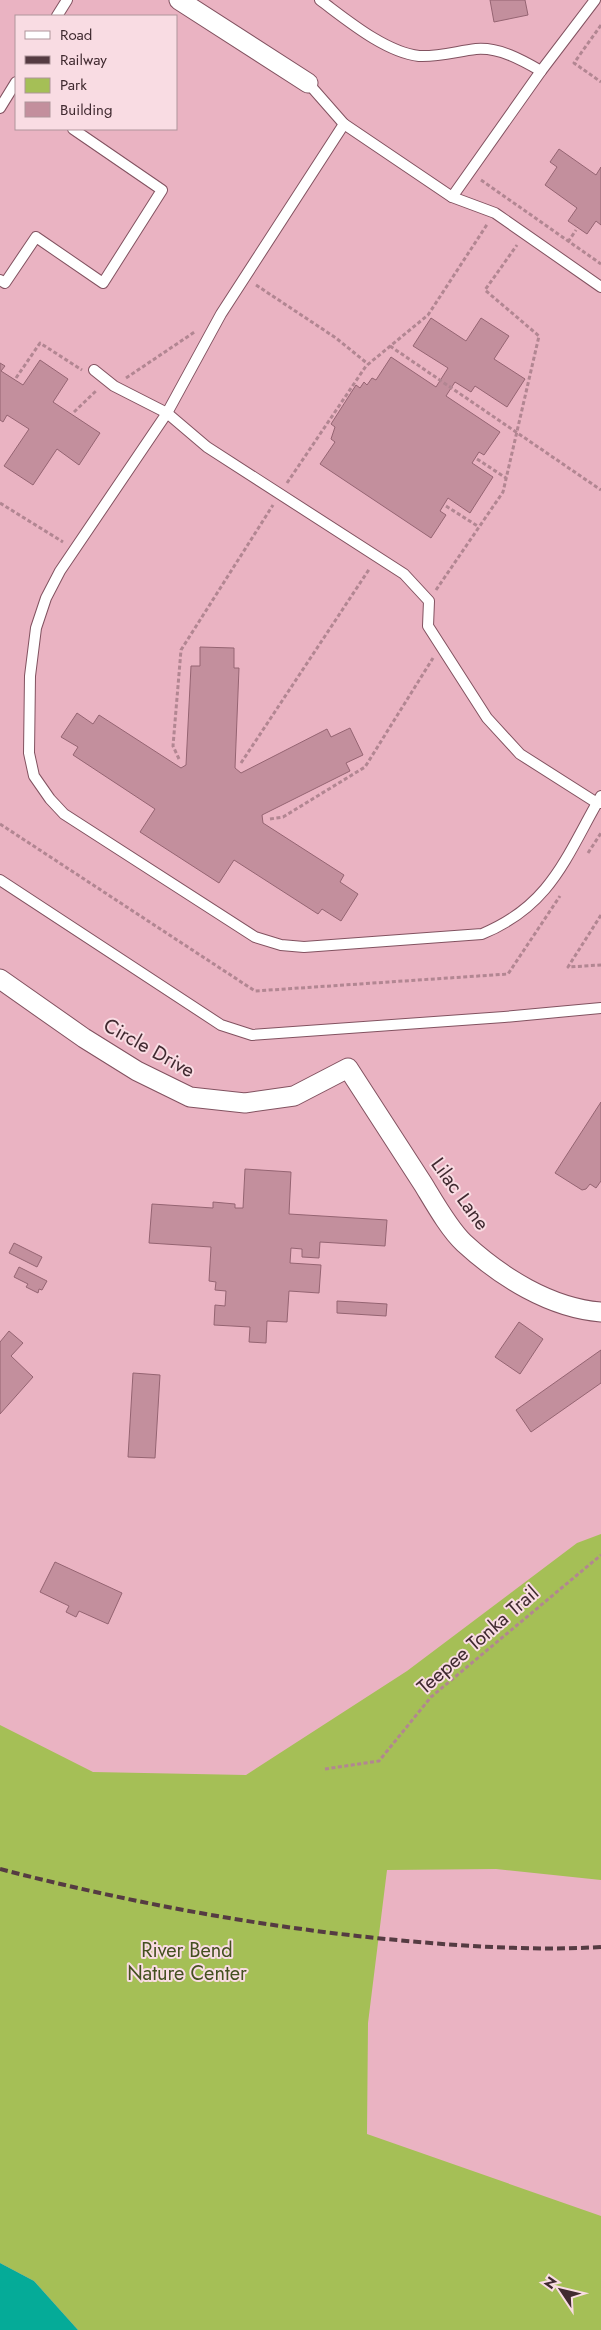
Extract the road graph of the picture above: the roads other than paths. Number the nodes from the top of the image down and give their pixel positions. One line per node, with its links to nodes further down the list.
1 (67, 0): 5 (lane)
2 (179, 0): 7 (street)
3 (320, 0): 6 (lane)
4 (595, 0): 6 (lane)
5 (58, 15)
6 (541, 71): 12 (lane)
7 (308, 83): 10 (lane)
8 (15, 86): 9 (lane)
9 (0, 108)
10 (344, 124): 12 (lane); 16 (lane)
11 (74, 130): 13 (lane)
12 (452, 197): 14 (lane)
13 (0, 280)
14 (601, 287)
15 (90, 372): 16 (lane)
16 (167, 413): 17 (lane); 17 (lane)
17 (600, 801)
18 (0, 880): 20 (lane)
19 (0, 979): 21 (street, Circle Drive)
20 (601, 1008)
21 (348, 1068): 22 (street, Lilac Lane)
22 (601, 1312)

